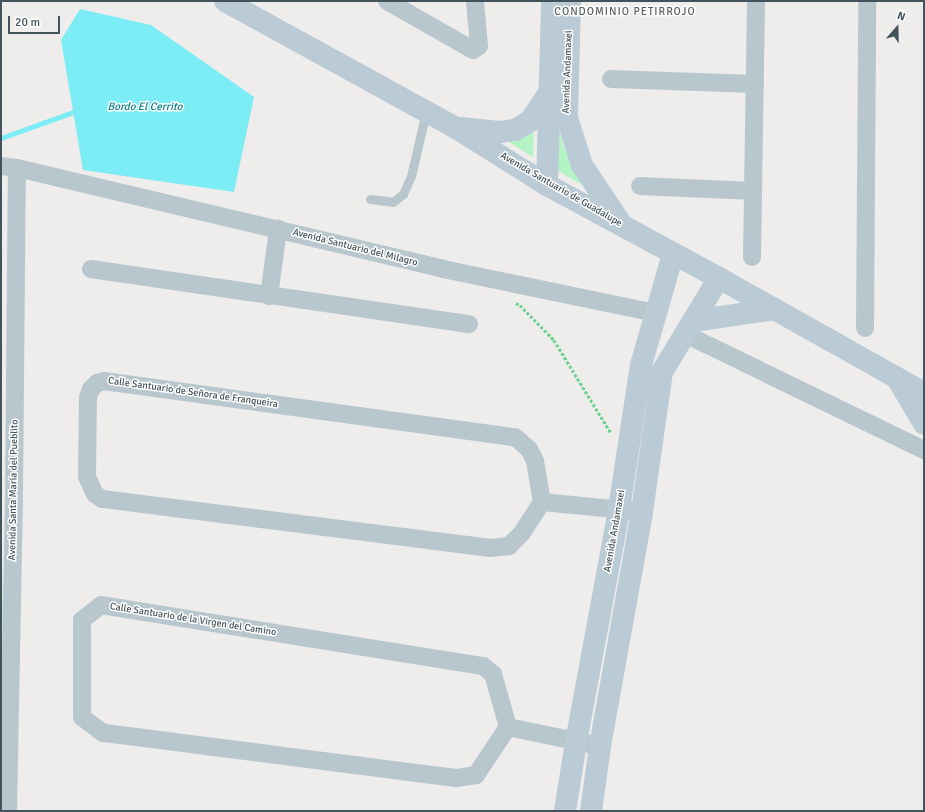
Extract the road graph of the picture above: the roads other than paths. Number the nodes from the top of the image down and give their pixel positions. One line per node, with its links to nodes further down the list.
1 (225, 1): 11 (street, Avenida Santuario de Guadalupe)
2 (387, 1): 3 (street)
3 (475, 1)
4 (552, 1): 10 (street, Avenida Andamaxei)
5 (570, 1): 18 (street, Avenida Andamaxei)
6 (756, 1): 9 (street)
7 (867, 1): 29 (street)
8 (611, 79): 9 (street)
9 (755, 84): 16 (street)
10 (550, 91): 12 (street); 14 (street, Avenida Andamaxei)
11 (426, 112): 12 (street, Avenida Santuario de Guadalupe); 17 (lane)
12 (456, 128): 14 (street, Avenida Santuario de Guadalupe)
13 (9, 167): 19 (street, Avenida Santuario del Milagro); 34 (street, Avenida Santa María del Pueblito)
14 (547, 185): 18 (street, Avenida Santuario de Guadalupe)
15 (640, 186): 16 (street)
16 (753, 191): 21 (street)
17 (370, 199)
18 (622, 225): 20 (street, Avenida Santuario de Guadalupe)
19 (278, 229): 24 (street); 26 (street, Avenida Santuario del Milagro)
20 (673, 254): 23 (street, Avenida Santuario de Guadalupe); 26 (street, Avenida Andamaxei)
21 (752, 257)
22 (91, 269): 24 (street)
23 (719, 278): 25 (street, Avenida Santuario de Guadalupe); 28 (street)
24 (268, 296): 27 (street)
25 (775, 309): 28 (street); 30 (street, Avenida Santuario de Guadalupe)
26 (656, 313): 36 (street, Avenida Andamaxei)
27 (469, 324)
28 (689, 327): 33 (street); 37 (street)
29 (865, 328)
30 (896, 377): 31 (street, Avenida Santuario de Guadalupe); 32 (street, Avenida Santuario de Guadalupe)
31 (924, 393)
32 (924, 424)
33 (924, 450)
34 (7, 496): 41 (street, Avenida Santa María del Pueblito)
35 (542, 502): 35 (street, Calle Santuario de Señora de Franqueira); 36 (street)
36 (620, 508): 37 (street); 39 (street, Avenida Andamaxei)
37 (642, 512): 40 (street)
38 (508, 727): 38 (street, Calle Santuario de la Virgen del Camino); 39 (street)
39 (576, 742): 40 (street); 42 (street, Avenida Andamaxei)
40 (600, 746): 43 (street)
41 (8, 811)
42 (565, 811)
43 (591, 811)

